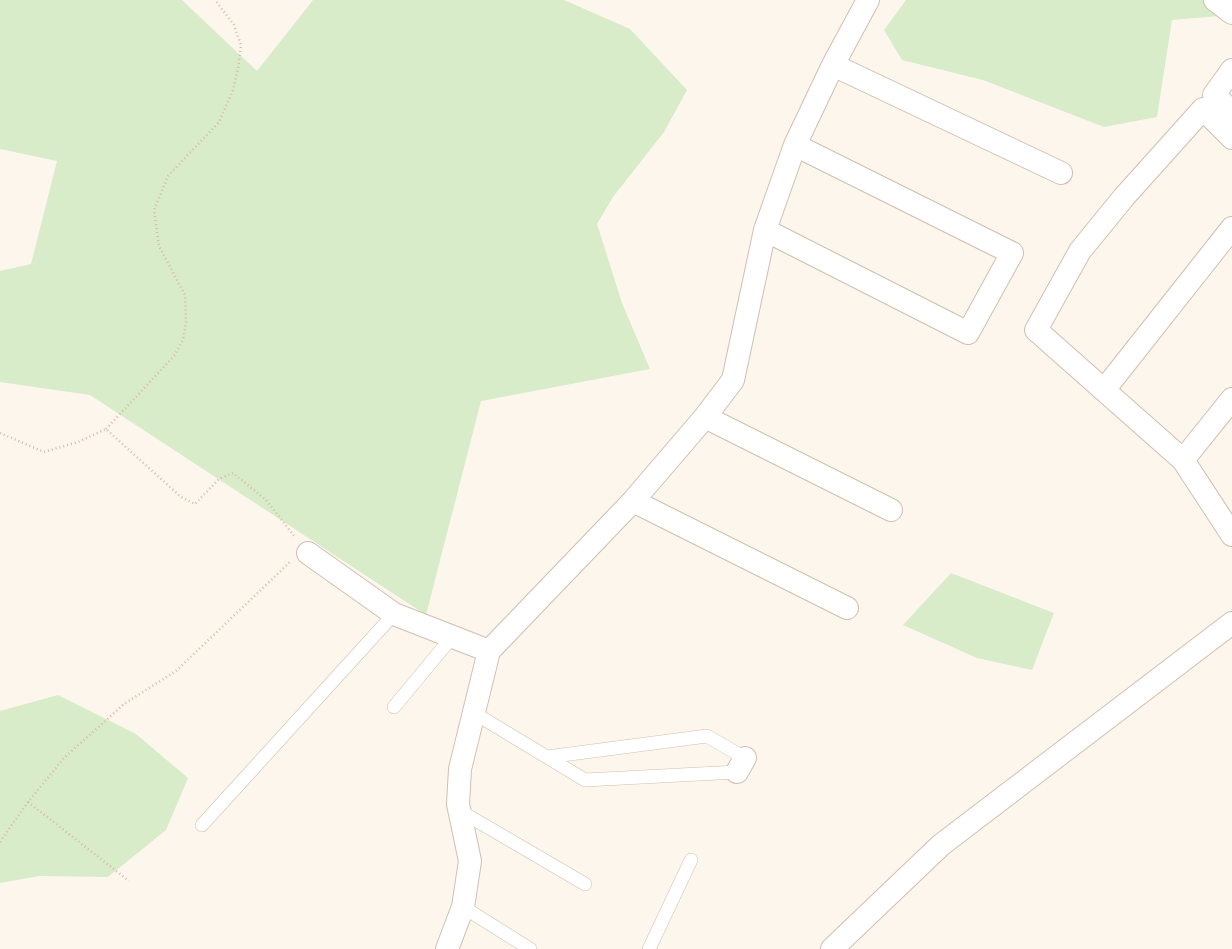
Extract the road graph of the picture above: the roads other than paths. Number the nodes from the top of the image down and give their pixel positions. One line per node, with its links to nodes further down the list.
1 (868, 0): 4 (street)
2 (1215, 0): 3 (street)
3 (1232, 13)
4 (833, 65): 8 (street); 9 (street)
5 (1232, 70): 6 (street)
6 (1232, 112)
7 (1232, 138): 12 (street)
8 (795, 145): 11 (street); 11 (street)
9 (1061, 173)
10 (1232, 228): 12 (street)
11 (765, 230): 14 (street)
12 (1104, 390): 15 (street)
13 (1232, 400): 15 (street)
14 (705, 416): 16 (street); 17 (street)
15 (1183, 460): 18 (street)
16 (633, 501): 20 (street); 24 (street)
17 (891, 510)
18 (1232, 536)
19 (308, 553): 21 (street)
20 (847, 608)
21 (394, 614): 23 (street); 29 (lane)
22 (1232, 623): 36 (street)
23 (452, 637): 24 (street); 25 (lane)
24 (489, 651): 26 (street)
25 (394, 707)
26 (474, 713): 27 (lane); 28 (street)
27 (547, 757): 27 (lane)
28 (460, 811): 31 (lane); 32 (street)
29 (202, 825)
30 (691, 860): 35 (lane)
31 (585, 884)
32 (463, 907): 33 (street); 34 (lane)
33 (447, 949)
34 (530, 949)
35 (649, 949)
36 (832, 949)

